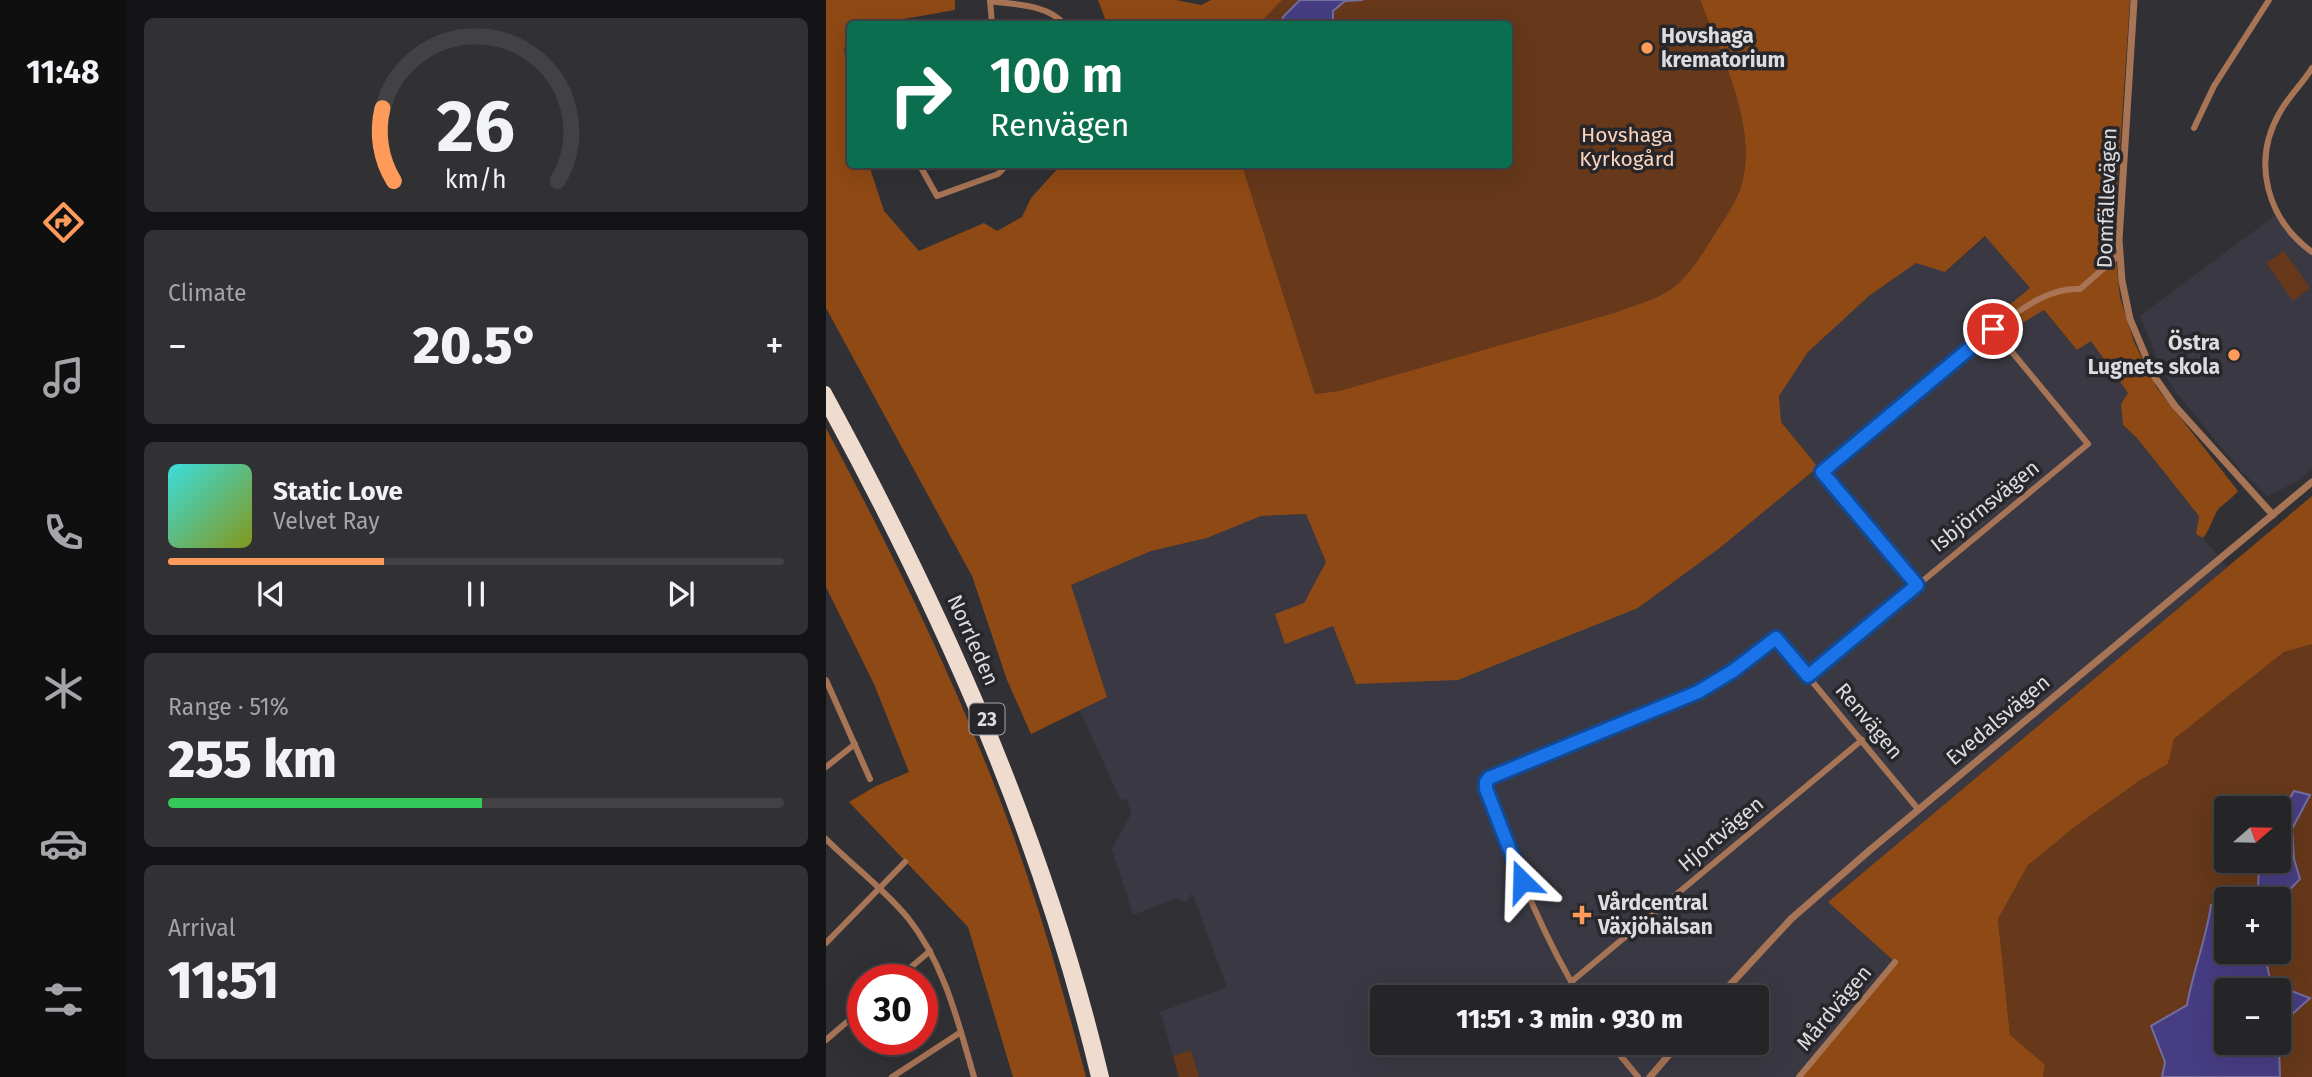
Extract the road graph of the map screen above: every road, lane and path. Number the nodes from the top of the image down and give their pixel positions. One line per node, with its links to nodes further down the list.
1 (2134, 0): 11 (street, Domfällevägen)
2 (2269, 0): 7 (street)
3 (990, 1): 4 (street); 5 (street)
4 (992, 21)
5 (1061, 21)
6 (2312, 68): 10 (street)
7 (2194, 128)
8 (921, 168): 9 (street)
9 (1004, 168)
10 (2312, 252)
11 (2119, 255): 12 (street); 16 (street, Domfällevägen)
12 (1993, 329): 17 (street); 17 (street, Isbjörnsvägen)
13 (826, 391): 43 (highway, Norrleden / 23)
14 (826, 406): 42 (highway, Norrleden / 23)
15 (2312, 482): 16 (street, Evedalsvägen)
16 (2273, 515): 24 (street, Evedalsvägen)
17 (1917, 585): 18 (street, Isbjörnsvägen)
18 (1808, 676): 20 (street, Renvägen); 32 (street, Renvägen)
19 (826, 680): 21 (street)
20 (1862, 740): 24 (street, Renvägen); 32 (street, Hjortvägen)
21 (855, 744): 22 (street); 23 (street)
22 (826, 767)
23 (870, 779)
24 (1918, 809): 34 (street, Evedalsvägen)
25 (827, 843): 27 (street)
26 (905, 862): 27 (street)
27 (879, 889): 28 (street); 29 (street)
28 (826, 943)
29 (930, 951): 31 (street); 36 (street)
30 (1895, 962): 46 (street, Mårdvägen)
31 (915, 964)
32 (1571, 982): 33 (street, Renvägen)
33 (1573, 985)
34 (1730, 985)
35 (847, 1022): 37 (street)
36 (961, 1032): 40 (street); 41 (street)
37 (826, 1040)
38 (1621, 1055): 44 (street)
39 (1669, 1055): 45 (street)
40 (892, 1077)
41 (974, 1077)
42 (1096, 1077)
43 (1104, 1077)
44 (1638, 1077)
45 (1650, 1077)
46 (1799, 1077)

